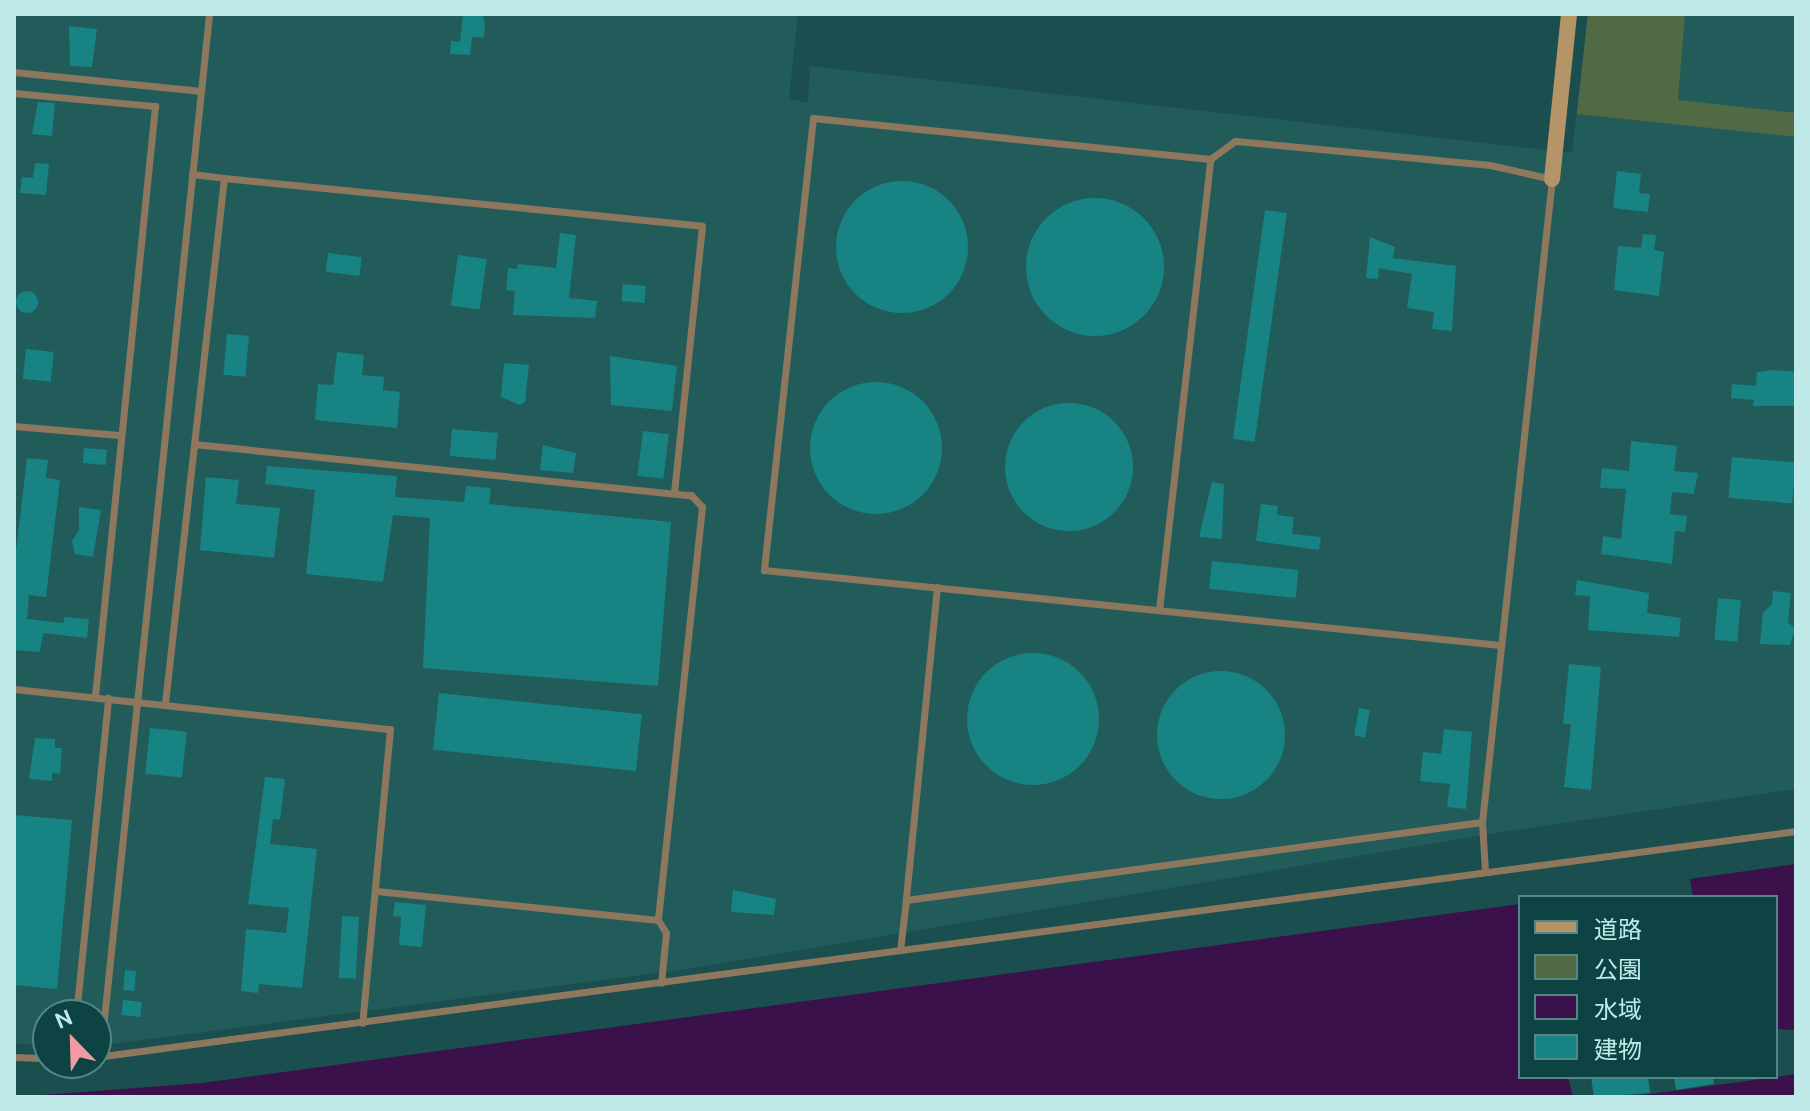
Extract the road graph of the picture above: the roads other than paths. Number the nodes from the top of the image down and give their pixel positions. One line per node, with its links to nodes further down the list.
1 (209, 14): 4 (lane)
2 (1569, 14): 9 (street)
3 (14, 72): 4 (lane)
4 (201, 91): 7 (lane)
5 (14, 93): 11 (lane)
6 (1210, 159): 9 (lane); 14 (lane); 15 (lane)
7 (192, 174): 8 (lane); 20 (lane)
8 (224, 178): 12 (lane); 13 (lane)
9 (1552, 179): 16 (lane)
10 (14, 426): 11 (lane)
11 (119, 435): 18 (lane)
12 (194, 444): 13 (lane); 21 (lane)
13 (674, 493): 27 (lane)
14 (937, 587): 15 (lane); 26 (lane)
15 (1159, 610): 16 (lane)
16 (1500, 645): 22 (lane)
17 (14, 689): 18 (lane)
18 (95, 696): 19 (lane)
19 (108, 698): 20 (lane); 30 (lane)
20 (135, 700): 21 (lane); 31 (lane)
21 (165, 703): 25 (lane)
22 (1482, 822): 24 (lane); 26 (lane)
23 (1796, 831): 24 (lane)
24 (1485, 871): 28 (lane)
25 (376, 891): 27 (lane); 32 (lane)
26 (906, 900): 28 (lane)
27 (658, 920): 29 (lane)
28 (900, 950): 29 (lane)
29 (661, 983): 32 (lane)
30 (78, 999)
31 (104, 999)
32 (362, 1023): 33 (lane)
33 (112, 1055)

